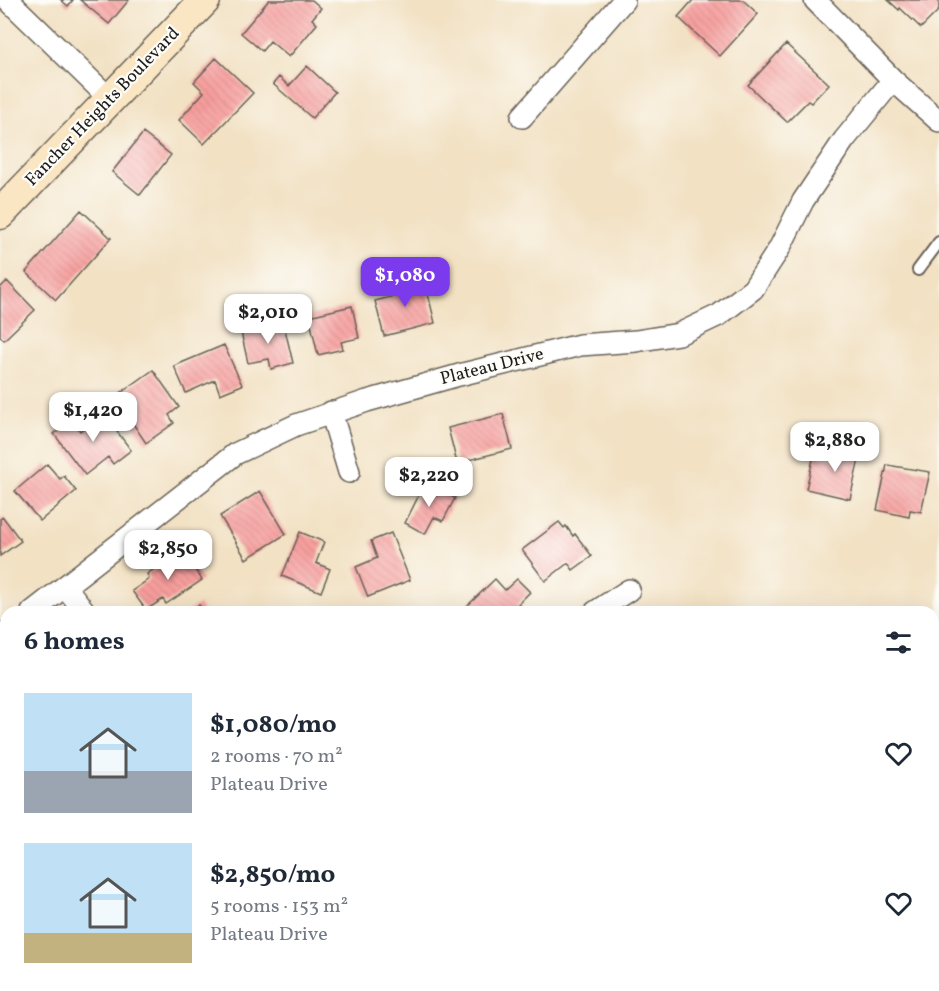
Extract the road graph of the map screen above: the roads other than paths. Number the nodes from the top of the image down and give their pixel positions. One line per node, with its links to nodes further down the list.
1 (8, 0): 6 (street)
2 (205, 0): 6 (street, Fancher Heights Boulevard)
3 (624, 0): 7 (street)
4 (815, 0): 5 (street)
5 (893, 80): 8 (street); 12 (street, Plateau Drive)
6 (110, 99): 9 (street, Fancher Heights Boulevard)
7 (522, 117)
8 (939, 121)
9 (0, 214)
10 (939, 242): 11 (lane)
11 (918, 270)
12 (331, 412): 13 (street); 14 (street, Plateau Drive)
13 (349, 472)
14 (64, 586): 16 (street, Plateau Drive); 17 (street)
15 (629, 590): 18 (street)
16 (39, 606)
17 (80, 606)
18 (604, 606)

